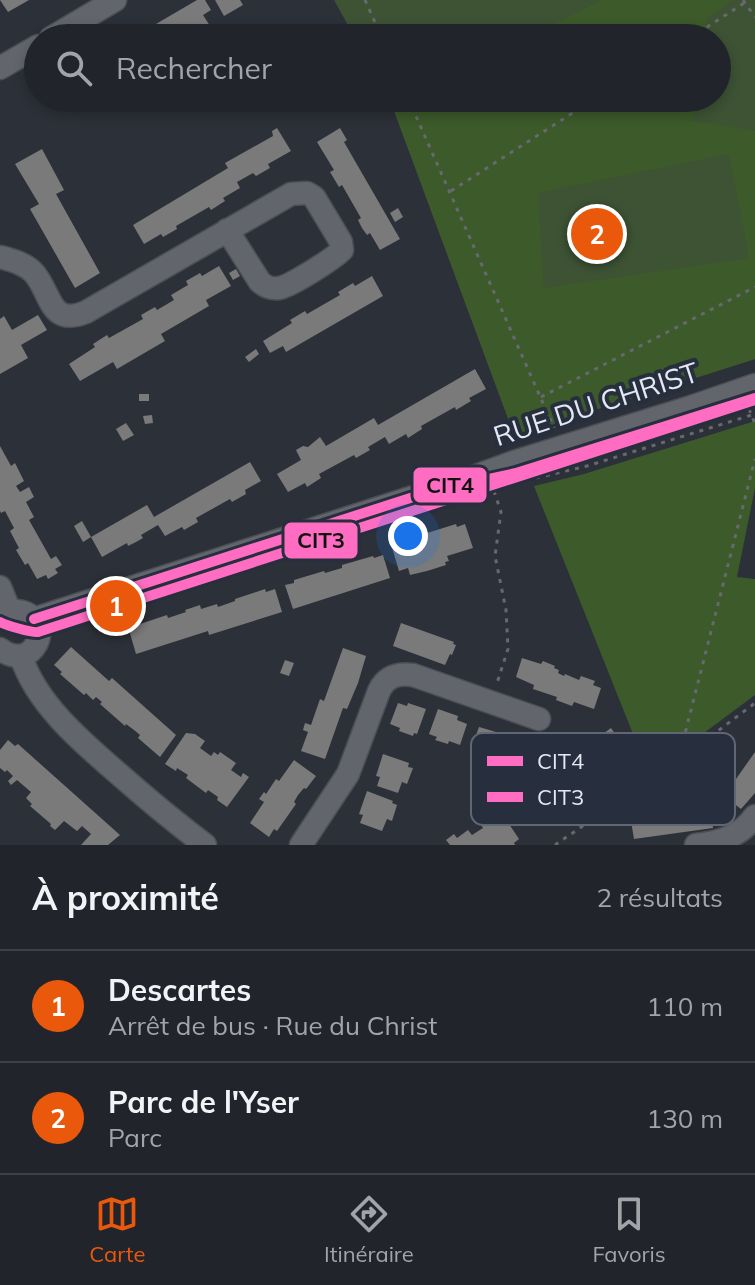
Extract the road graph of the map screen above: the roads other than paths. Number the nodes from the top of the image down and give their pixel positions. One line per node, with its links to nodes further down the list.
1 (115, 0): 2 (street)
2 (75, 24)
3 (24, 54): 4 (street)
4 (0, 68)
5 (227, 230): 5 (street); 6 (street)
6 (0, 257)
7 (755, 385): 9 (street, RUE DU CHRIST)
8 (755, 398): 9 (street, RUE DU CHRIST)
9 (457, 483): 12 (street, RUE DU CHRIST)
10 (0, 587): 11 (street)
11 (5, 615): 12 (street)
12 (34, 619): 13 (street)
13 (11, 653): 16 (street)
14 (539, 719): 17 (street)
15 (755, 816): 18 (street)
16 (205, 845)
17 (301, 845)
18 (696, 845)

